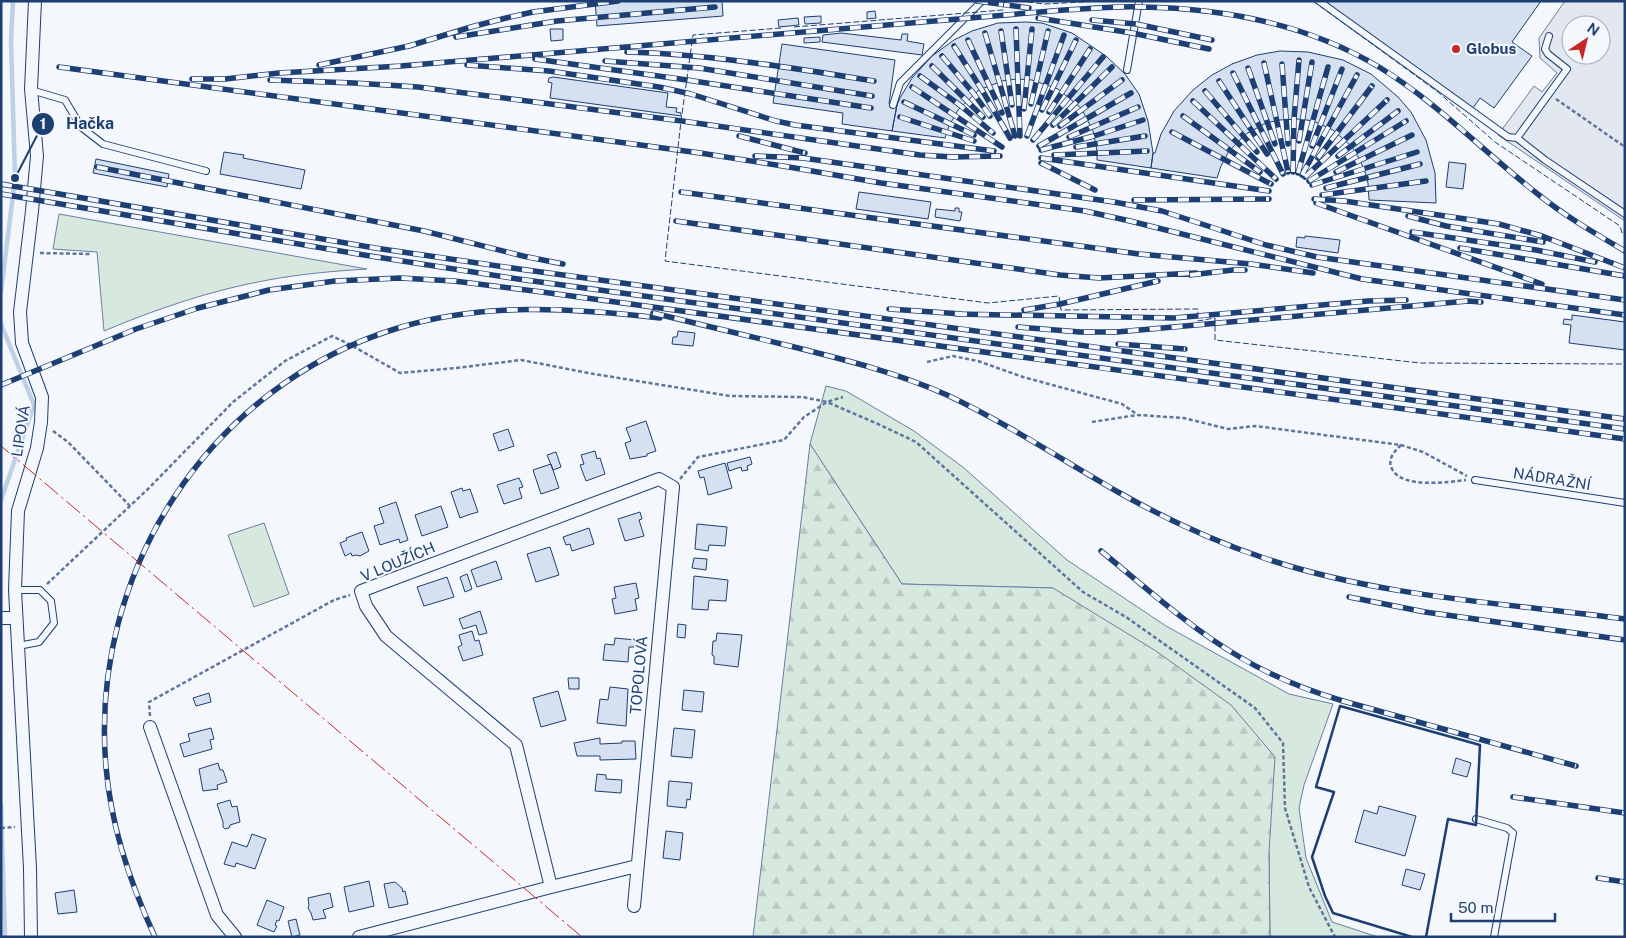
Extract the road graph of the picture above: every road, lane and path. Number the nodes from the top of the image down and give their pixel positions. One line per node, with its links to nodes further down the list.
1 (35, 1): 7 (street)
2 (982, 1): 9 (lane)
3 (1139, 1): 6 (lane)
4 (1319, 1): 10 (lane)
5 (1549, 36): 8 (lane)
6 (1127, 70)
7 (31, 89): 12 (lane); 14 (street)
8 (1549, 93): 10 (lane); 11 (path)
9 (893, 105)
10 (1517, 138): 13 (lane)
11 (1625, 147)
12 (206, 171)
13 (1625, 214)
14 (26, 253): 15 (path); 20 (street, LIPOVÁ)
15 (91, 254)
16 (927, 362): 19 (path)
17 (843, 397): 18 (path)
18 (827, 402): 24 (path); 26 (path); 41 (path)
19 (1138, 415): 21 (path); 22 (path)
20 (42, 422): 26 (path); 27 (street, LIPOVÁ)
21 (1092, 422)
22 (1401, 445): 23 (path); 23 (path)
23 (1475, 480): 25 (lane, NÁDRAŽNÍ)
24 (673, 487): 29 (street, V LOUŽÍCH); 35 (street, TOPOLOVÁ)
25 (1625, 503)
26 (130, 506): 28 (path)
27 (15, 590): 28 (lane); 31 (street, LIPOVÁ)
28 (40, 590): 32 (lane)
29 (361, 592): 33 (path); 36 (street, V LOUŽÍCH)
30 (1, 618): 31 (street)
31 (16, 618): 32 (street, LIPOVÁ)
32 (18, 646): 38 (street, LIPOVÁ)
33 (150, 727): 39 (street)
34 (1476, 819): 42 (lane)
35 (637, 866): 36 (street); 37 (street, TOPOLOVÁ)
36 (552, 886): 40 (street)
37 (634, 906)
38 (31, 937)
39 (235, 937)
40 (359, 937)
41 (1335, 937)
42 (1494, 937)

